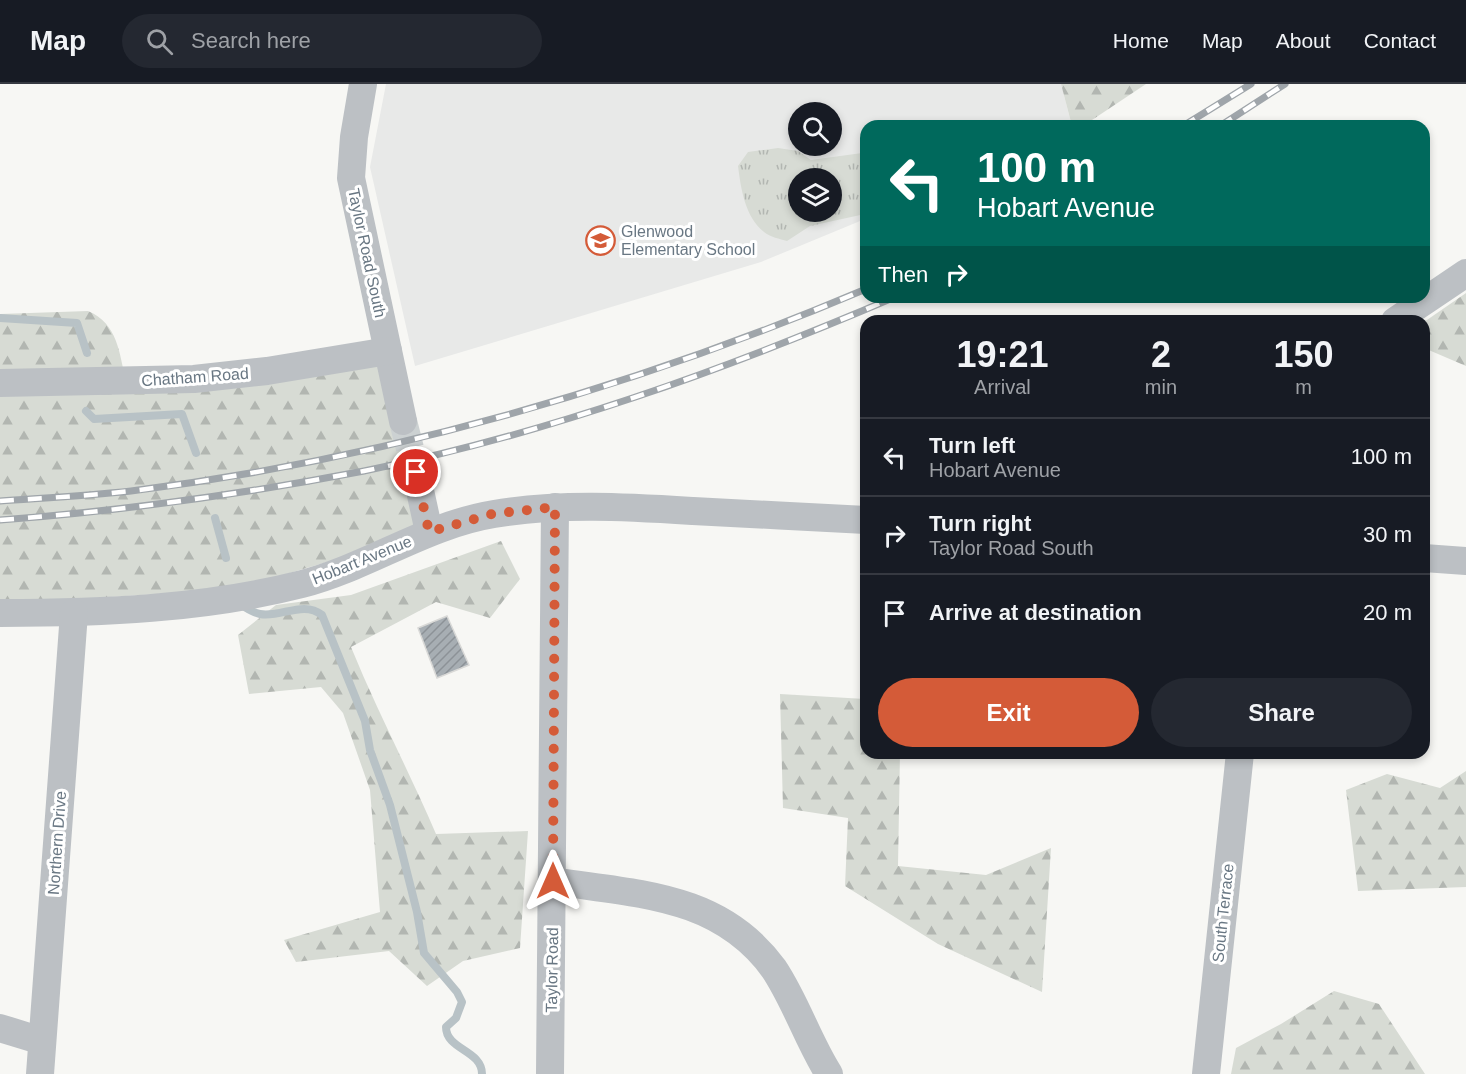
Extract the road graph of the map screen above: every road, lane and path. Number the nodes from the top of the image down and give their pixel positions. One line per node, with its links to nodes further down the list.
1 (363, 84): 6 (street, Taylor Road South)
2 (1466, 273): 3 (street)
3 (1430, 297)
4 (1422, 303): 5 (street)
5 (1404, 315)
6 (388, 351): 7 (street, Chatham Road); 8 (street, Taylor Road South)
7 (0, 383)
8 (403, 421)
9 (416, 472): 12 (street)
10 (555, 507): 11 (street, Hobart Avenue); 12 (street, Hobart Avenue); 18 (street, Taylor Road)
11 (860, 520)
12 (429, 532): 16 (street, Hobart Avenue)
13 (1430, 558): 14 (street)
14 (1466, 561)
15 (0, 613): 16 (street, Hobart Avenue)
16 (74, 613): 20 (street, Northern Drive)
17 (1239, 759): 24 (street, South Terrace)
18 (553, 881): 22 (street, Taylor Road); 23 (street)
19 (0, 1028): 20 (street)
20 (42, 1041): 21 (street, Northern Drive)
21 (40, 1074)
22 (550, 1074)
23 (829, 1074)
24 (1206, 1074)

